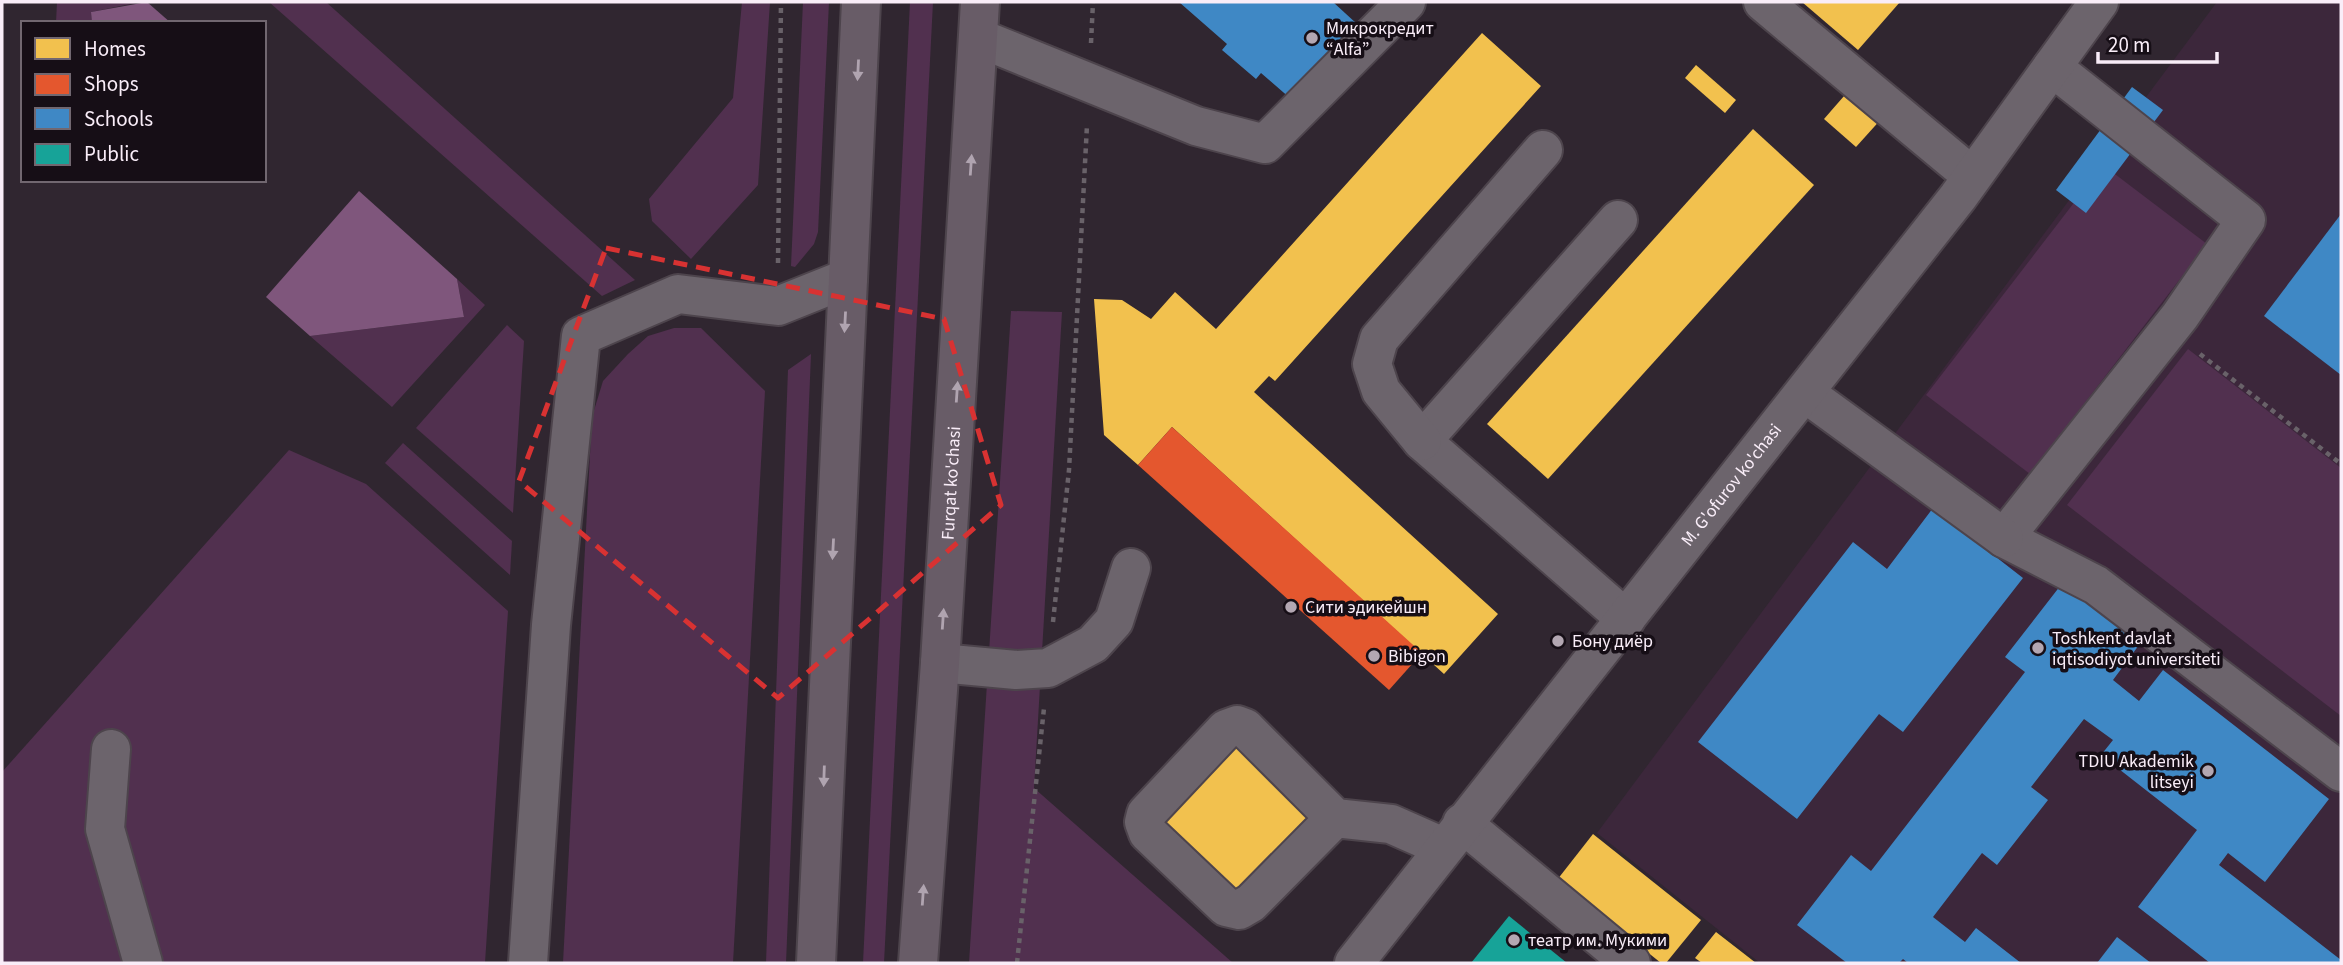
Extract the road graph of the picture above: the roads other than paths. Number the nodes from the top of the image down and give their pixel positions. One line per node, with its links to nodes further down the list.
1 (861, 2): 10 (main road, one-way to 10)
2 (1406, 2): 5 (street)
3 (1763, 2): 8 (street)
4 (2099, 2): 6 (street, M. G'ofurov ko'chasi)
5 (980, 20): 16 (main road, Furqat ko'chasi, one-way to 5)
6 (2052, 67): 8 (street, M. G'ofurov ko'chasi); 13 (street)
7 (1543, 150): 12 (street)
8 (1972, 176): 11 (street, M. G'ofurov ko'chasi)
9 (1618, 220): 12 (street)
10 (848, 278): 22 (street); 23 (main road, one-way to 23)
11 (1805, 393): 13 (street); 15 (street, M. G'ofurov ko'chasi)
12 (1422, 442): 15 (street)
13 (2004, 538): 18 (street)
14 (1131, 568): 16 (street)
15 (1626, 619): 20 (street, M. G'ofurov ko'chasi)
16 (940, 663): 24 (main road, Furqat ko'chasi, one-way to 16)
17 (111, 749): 21 (street)
18 (2341, 772)
19 (1335, 818): 19 (street); 20 (street)
20 (1453, 835): 25 (street, M. G'ofurov ko'chasi); 26 (street)
21 (143, 963)
22 (528, 963)
23 (816, 963)
24 (918, 963)
25 (1354, 963)
26 (1631, 963)

